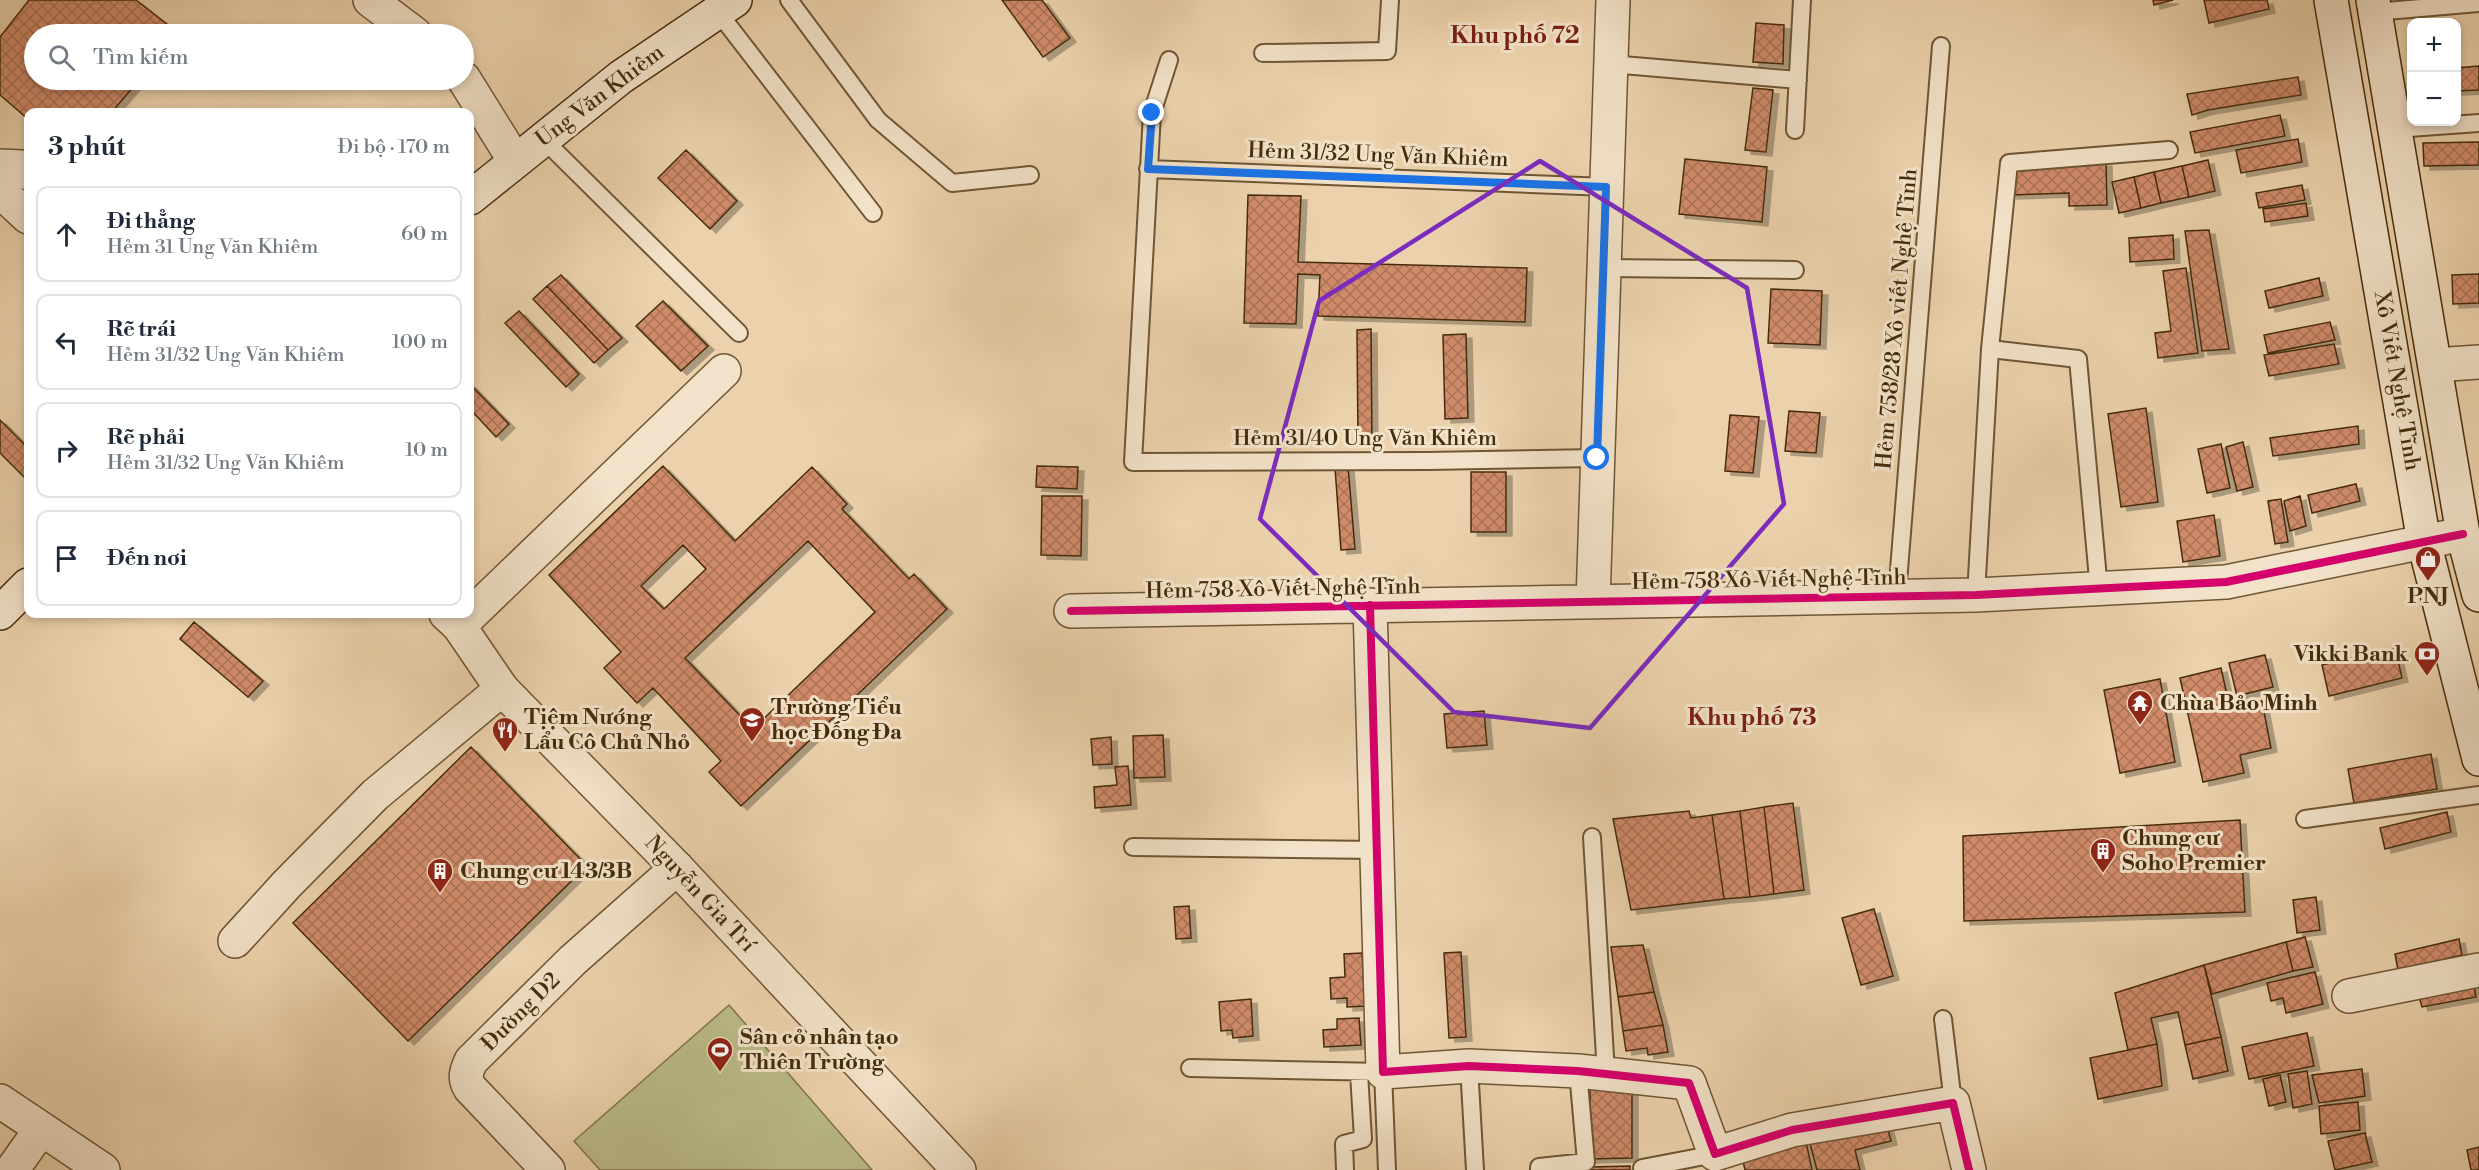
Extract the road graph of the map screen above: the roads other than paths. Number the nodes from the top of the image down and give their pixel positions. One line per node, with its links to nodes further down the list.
1 (370, 0): 10 (street)
2 (789, 0): 26 (lane)
3 (1390, 0): 12 (lane)
4 (1613, 0): 14 (street)
5 (1802, 0): 15 (lane)
6 (2331, 0): 41 (street, Xô Viết Nghệ Tĩnh)
7 (2479, 3): 9 (lane)
8 (726, 6): 20 (street, Ung Văn Khiêm); 31 (lane)
9 (2374, 6): 18 (street, Xô Viết Nghệ Tĩnh)
10 (402, 24)
11 (1941, 46): 44 (lane, Hẻm 758/28 Xô viết Nghệ Tĩnh)
12 (1263, 52)
13 (1169, 60): 25 (lane)
14 (1611, 64): 15 (lane); 27 (street)
15 (1798, 80): 19 (lane)
16 (471, 90): 22 (street)
17 (2479, 123): 18 (lane)
18 (2395, 129): 37 (street, Xô Viết Nghệ Tĩnh)
19 (1795, 130)
20 (543, 139): 22 (street, Ung Văn Khiêm); 34 (lane)
21 (2169, 150): 35 (lane)
22 (515, 161): 29 (street, Ung Văn Khiêm)
23 (0, 166): 24 (street)
24 (24, 169)
25 (1148, 169): 27 (lane, Hẻm 31/32 Ung Văn Khiêm); 39 (lane, Hẻm 31/40 Ung Văn Khiêm)
26 (1030, 175)
27 (1606, 187): 32 (street)
28 (0, 190): 30 (street)
29 (474, 195)
30 (24, 213)
31 (873, 213)
32 (1604, 268): 33 (lane); 39 (street)
33 (1795, 270)
34 (739, 333)
35 (1990, 349): 43 (lane); 45 (lane)
36 (2479, 362): 37 (street)
37 (2435, 365): 40 (street, Xô Viết Nghệ Tĩnh)
38 (724, 370): 47 (street)
39 (1597, 458): 48 (street)
40 (2463, 534): 41 (street, Hẻm 758 Xô Viết Nghệ Tĩnh); 46 (street, Xô Viết Nghệ Tĩnh)
41 (2424, 542): 43 (street, Hẻm 758 Xô Viết Nghệ Tĩnh); 54 (street, Xô Viết Nghệ Tĩnh)
42 (24, 589): 51 (street)
43 (2099, 590): 45 (street, Hẻm 758 Xô Viết Nghệ Tĩnh)
44 (1898, 595): 45 (street, Hẻm 758 Xô Viết Nghệ Tĩnh); 48 (street, Hẻm 758 Xô Viết Nghệ Tĩnh)
45 (1976, 595)
46 (2479, 596)
47 (474, 600)
48 (1593, 601): 49 (street, Hẻm 758 Xô Viết Nghệ Tĩnh)
49 (1370, 605): 50 (street, Hẻm 758 Xô Viết Nghệ Tĩnh); 59 (street)
50 (1071, 611)
51 (0, 613)
52 (452, 620): 53 (street, Nguyễn Gia Trí)
53 (502, 689): 60 (street, Nguyễn Gia Trí); 61 (street)
54 (2479, 759)
55 (2479, 795): 56 (lane)
56 (2305, 819)
57 (1592, 837): 68 (lane)
58 (1133, 847): 59 (lane)
59 (1377, 850): 67 (street)
60 (676, 868): 76 (street, Đường D2); 77 (street, Nguyễn Gia Trí)
61 (235, 941)
62 (2479, 970): 63 (street)
63 (2349, 996)
64 (1942, 1019): 70 (lane)
65 (1469, 1066): 67 (street); 68 (street); 80 (lane)
66 (1190, 1068): 67 (lane)
67 (1371, 1073): 78 (lane); 79 (lane)
68 (1592, 1073): 72 (street); 81 (lane)
69 (0, 1101): 71 (street)
70 (1953, 1102): 72 (street); 82 (street)
71 (41, 1129): 74 (street); 75 (street)
72 (1715, 1154): 73 (lane)
73 (1642, 1168)
74 (12, 1170)
75 (103, 1170)
76 (548, 1170)
77 (959, 1170)
78 (1345, 1170)
79 (1387, 1170)
80 (1475, 1170)
81 (1539, 1170)
82 (1969, 1170)

